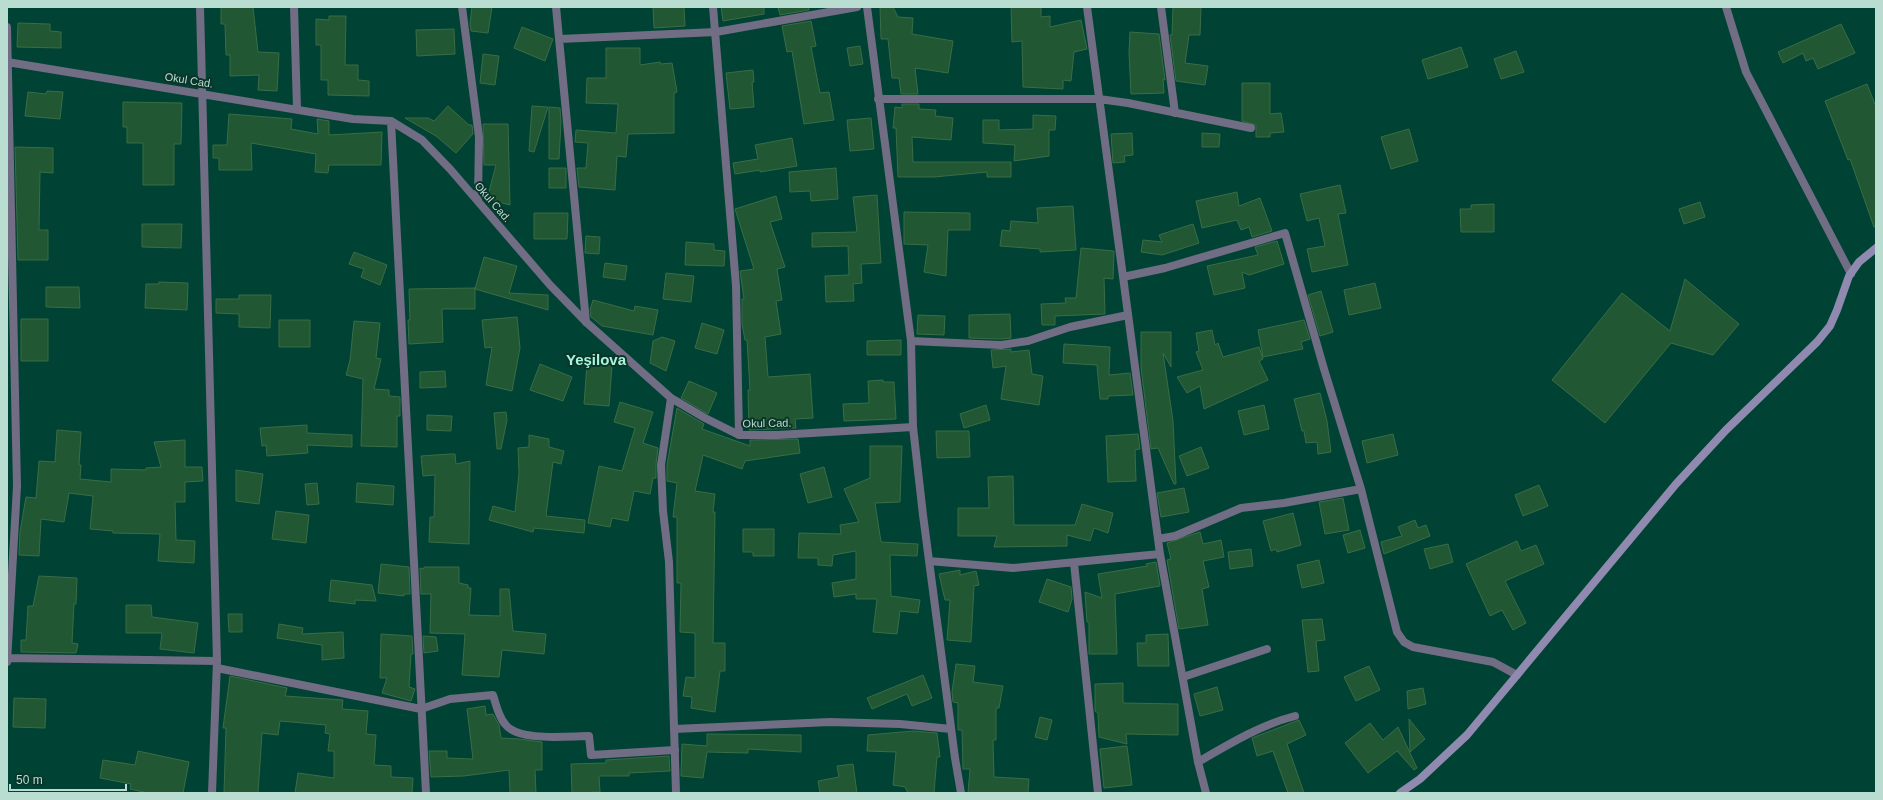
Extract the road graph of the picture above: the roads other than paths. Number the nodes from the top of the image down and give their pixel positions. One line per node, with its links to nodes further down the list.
1 (200, 7): 15 (street)
2 (294, 7): 18 (street)
3 (462, 7): 22 (street)
4 (556, 7): 13 (street)
5 (713, 7): 12 (street)
6 (857, 7): 12 (street)
7 (867, 7): 16 (street)
8 (1087, 7): 17 (street)
9 (1161, 7): 19 (street)
10 (1726, 7): 24 (street)
11 (7, 28): 14 (street)
12 (716, 32): 13 (street); 31 (street)
13 (560, 39): 27 (street)
14 (8, 62): 15 (street, Okul Cad.); 38 (street)
15 (203, 93): 18 (street, Okul Cad.); 40 (street)
16 (878, 99): 17 (street); 28 (street)
17 (1099, 99): 19 (street); 25 (street)
18 (297, 109): 20 (street, Okul Cad.)
19 (1175, 113): 21 (street)
20 (392, 121): 22 (street, Okul Cad.); 43 (street)
21 (1250, 128)
22 (478, 200): 27 (street, Okul Cad.)
23 (1876, 248): 24 (street)
24 (1851, 274): 41 (street)
25 (1123, 277): 26 (street); 32 (street)
26 (1128, 315): 28 (street); 33 (street)
27 (586, 322): 29 (street, Okul Cad.)
28 (911, 341): 30 (street)
29 (671, 398): 31 (street, Okul Cad.); 45 (street)
30 (913, 427): 31 (street, Okul Cad.); 35 (street)
31 (739, 435)
32 (1361, 489): 33 (street); 41 (street)
33 (1158, 539): 34 (street)
34 (1160, 554): 36 (street); 42 (street)
35 (929, 561): 36 (street); 46 (street)
36 (1074, 563): 53 (street)
37 (1267, 649): 42 (street)
38 (7, 658): 39 (street); 40 (street)
39 (7, 662)
40 (217, 664): 43 (street); 49 (street)
41 (1517, 675): 55 (street)
42 (1183, 677): 48 (street)
43 (421, 709): 47 (street); 50 (street)
44 (1295, 716): 48 (street)
45 (674, 729): 46 (street); 47 (street)
46 (951, 729): 52 (street)
47 (675, 750): 51 (street)
48 (1198, 762): 54 (street)
49 (212, 793)
50 (426, 793)
51 (676, 793)
52 (961, 793)
53 (1098, 793)
54 (1206, 793)
55 (1400, 793)

